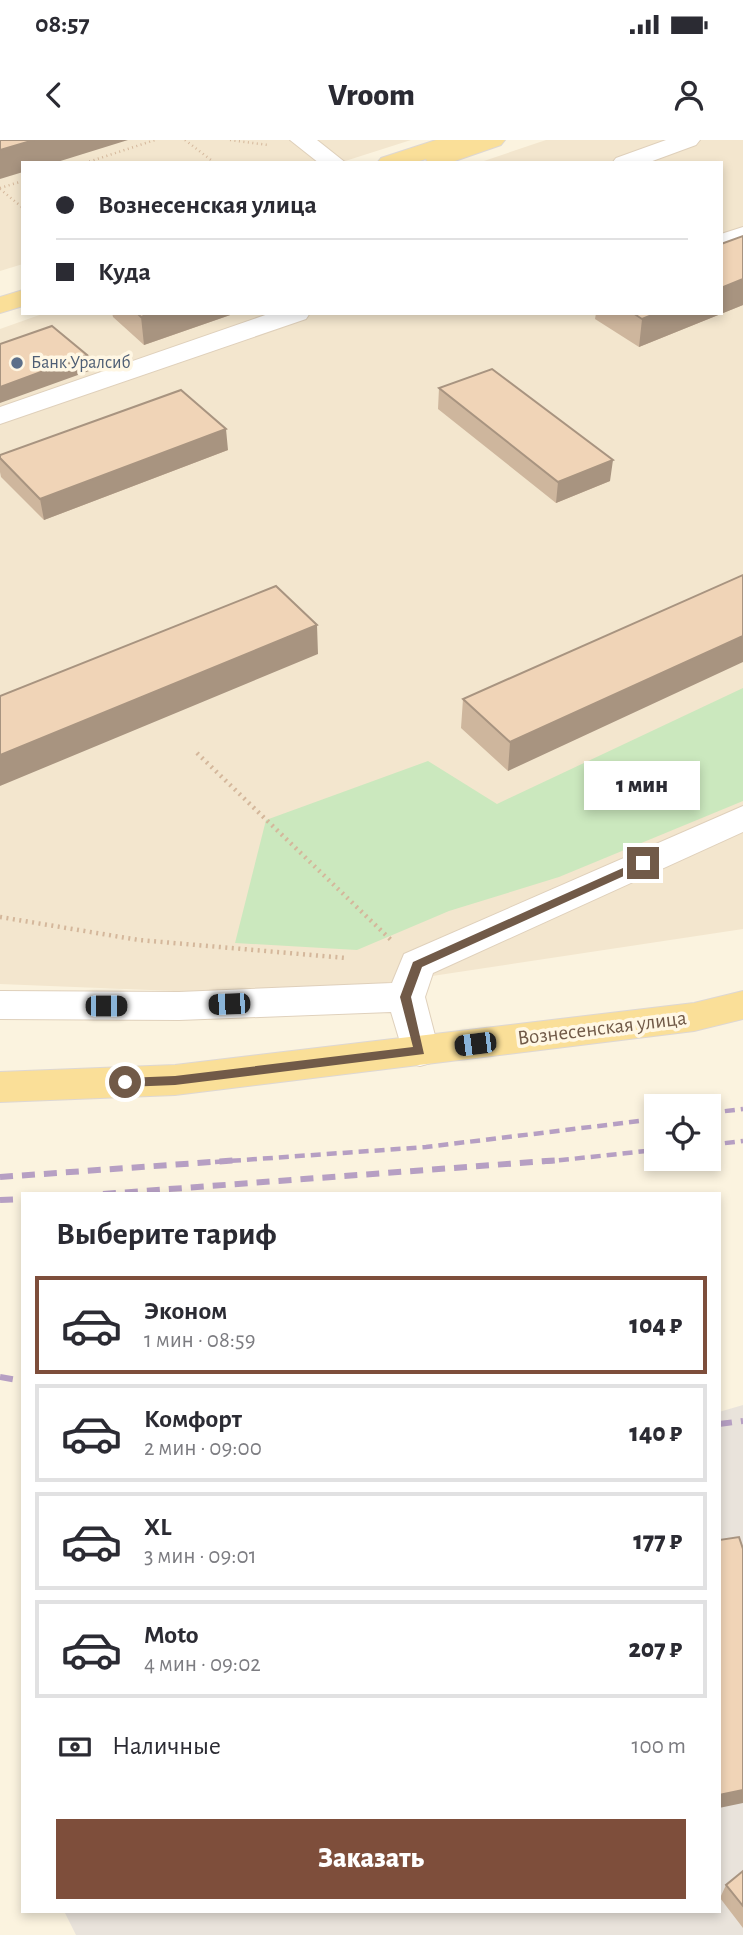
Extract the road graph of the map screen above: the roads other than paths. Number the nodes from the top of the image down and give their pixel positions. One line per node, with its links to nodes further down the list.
1 (302, 140): 5 (lane)
2 (458, 140): 6 (main road)
3 (493, 140): 7 (main road)
4 (688, 140): 8 (lane)
5 (331, 161)
6 (396, 161)
7 (431, 161)
8 (630, 161)
9 (743, 234): 10 (lane)
10 (723, 242)
11 (21, 279): 12 (main road)
12 (0, 285)
13 (21, 299): 14 (main road)
14 (0, 305)
15 (291, 315): 16 (lane)
16 (0, 416)
17 (743, 818): 18 (lane)
18 (411, 981): 19 (lane); 21 (lane)
19 (0, 1004)
20 (743, 1005): 21 (main road, Вознесенская улица)
21 (420, 1051): 22 (main road, Вознесенская улица)
22 (0, 1087)

